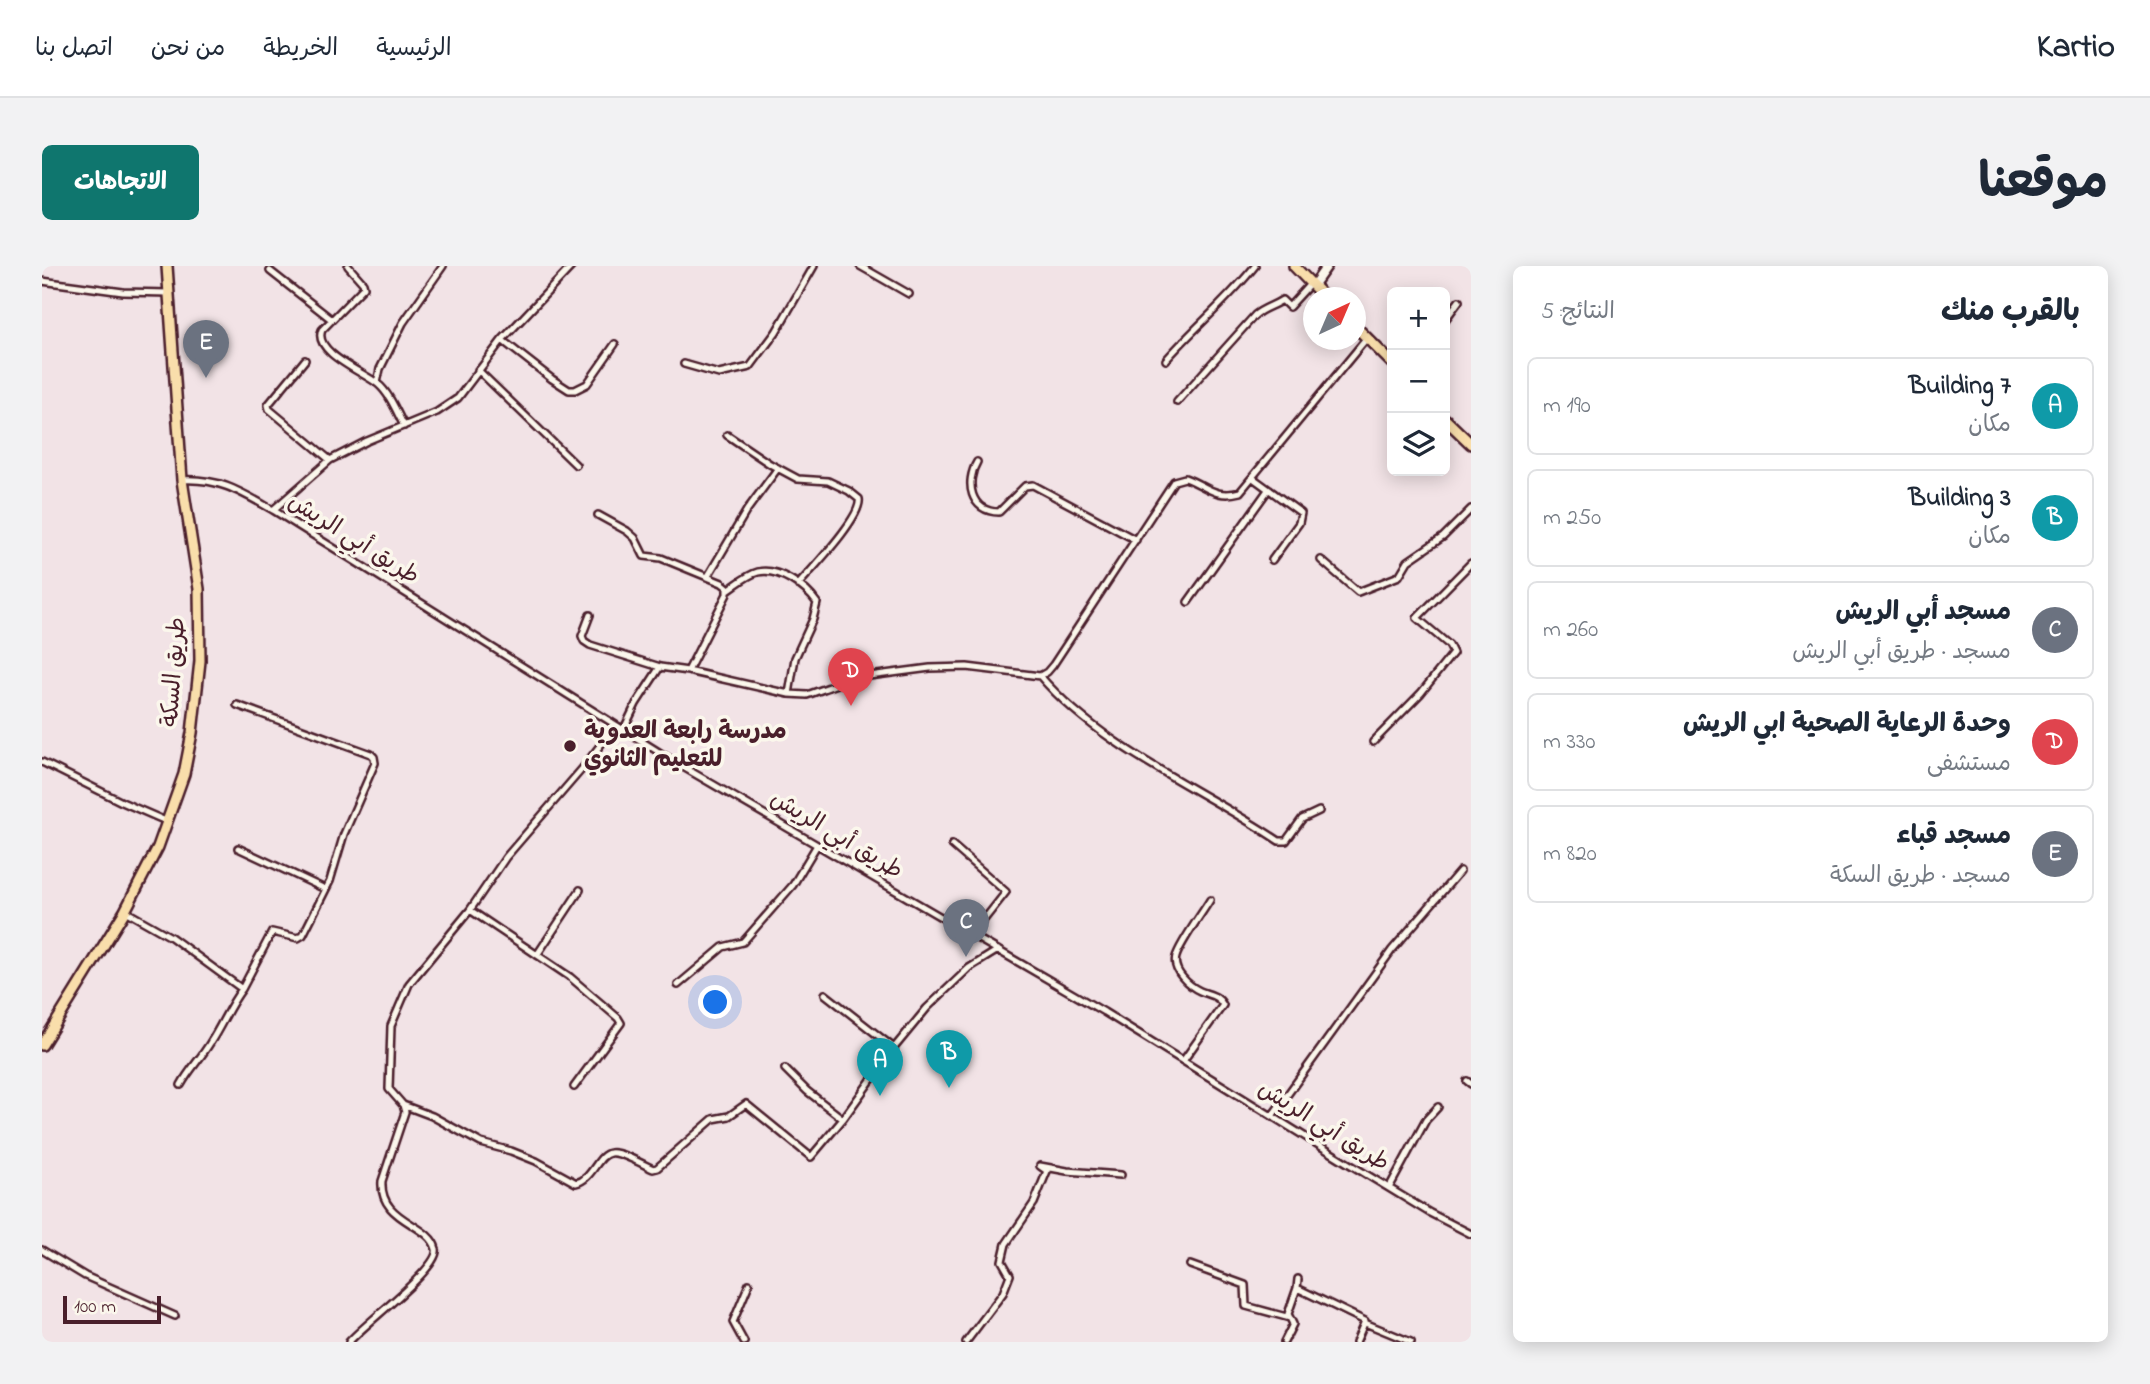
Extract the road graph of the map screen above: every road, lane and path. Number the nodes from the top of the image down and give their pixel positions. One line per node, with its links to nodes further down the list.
1 (167, 266): 14 (main road, طريق السكة)
2 (348, 266): 18 (street)
3 (443, 266): 27 (street)
4 (572, 266): 20 (street)
5 (814, 266): 25 (street)
6 (860, 266): 15 (street)
7 (1255, 266): 24 (street)
8 (1294, 266): 12 (main road)
9 (1327, 266): 12 (main road)
10 (270, 271): 18 (street)
11 (42, 281): 14 (street)
12 (1312, 284): 13 (main road); 28 (street)
13 (1315, 287)
14 (169, 293): 38 (main road, طريق السكة)
15 (909, 294)
16 (1459, 301): 17 (street)
17 (1450, 313)
18 (331, 319): 27 (street)
19 (1367, 338): 22 (main road); 37 (street)
20 (502, 340): 21 (street); 26 (street)
21 (615, 344)
22 (1387, 358)
23 (305, 360): 33 (street)
24 (1166, 360)
25 (684, 365)
26 (478, 370): 30 (street); 35 (street)
27 (377, 383): 30 (street)
28 (1177, 402)
29 (1450, 424): 32 (main road)
30 (404, 426): 33 (street)
31 (727, 435): 36 (street)
32 (1471, 444)
33 (330, 460): 41 (street)
34 (977, 462): 43 (street)
35 (576, 465)
36 (778, 468): 47 (street); 48 (street)
37 (1253, 478): 39 (street); 43 (street)
38 (181, 480): 41 (street, طريق أبي الريش); 62 (main road, طريق السكة)
39 (1268, 490): 44 (street); 50 (street)
40 (1471, 509): 45 (street)
41 (273, 510): 57 (street, طريق أبي الريش)
42 (598, 515): 47 (street)
43 (1136, 540): 54 (street)
44 (1272, 559)
45 (1321, 560)
46 (1471, 563): 59 (street)
47 (708, 576): 49 (street)
48 (798, 585): 49 (street); 55 (street)
49 (728, 590): 53 (street)
50 (1188, 602)
51 (590, 615): 52 (street)
52 (660, 667): 53 (street); 58 (street)
53 (688, 671): 55 (street)
54 (1040, 676): 55 (street); 61 (street)
55 (789, 694)
56 (237, 705): 67 (street)
57 (615, 726): 58 (street, طريق أبي الريش); 71 (street)
58 (623, 731): 63 (street, طريق أبي الريش)
59 (1373, 742)
60 (42, 762): 62 (street)
61 (1319, 811)
62 (168, 822): 70 (main road, طريق السكة)
63 (817, 845): 72 (street, طريق أبي الريش); 75 (street)
64 (952, 845): 72 (street)
65 (238, 848): 67 (street)
66 (1460, 871): 86 (street)
67 (325, 889): 76 (street)
68 (580, 890): 74 (street)
69 (1210, 900): 80 (street)
70 (125, 911): 76 (street); 78 (main road, طريق السكة)
71 (470, 911): 74 (street); 84 (street)
72 (972, 935): 73 (street, طريق أبي الريش)
73 (998, 950): 79 (street); 80 (street, طريق أبي الريش)
74 (537, 955): 83 (street)
75 (678, 985)
76 (242, 989): 82 (street)
77 (825, 994): 79 (street)
78 (42, 1045)
79 (894, 1048): 87 (street)
80 (1184, 1061): 86 (street, طريق أبي الريش)
81 (785, 1069): 87 (street)
82 (181, 1085)
83 (574, 1087)
84 (403, 1105): 87 (street); 99 (street)
85 (1438, 1107): 89 (street)
86 (1272, 1116): 89 (street, طريق أبي الريش)
87 (843, 1119)
88 (1121, 1175): 101 (street)
89 (1389, 1188): 90 (street, طريق أبي الريش)
90 (1471, 1234)
91 (42, 1250): 96 (street)
92 (1190, 1265): 97 (street)
93 (1297, 1279): 95 (street)
94 (749, 1284): 100 (street)
95 (1297, 1288): 97 (street); 98 (street)
96 (175, 1316)
97 (1290, 1318): 102 (street)
98 (1365, 1323): 103 (street); 104 (street)
99 (349, 1342)
100 (744, 1342)
101 (967, 1342)
102 (1284, 1342)
103 (1356, 1342)
104 (1411, 1342)

